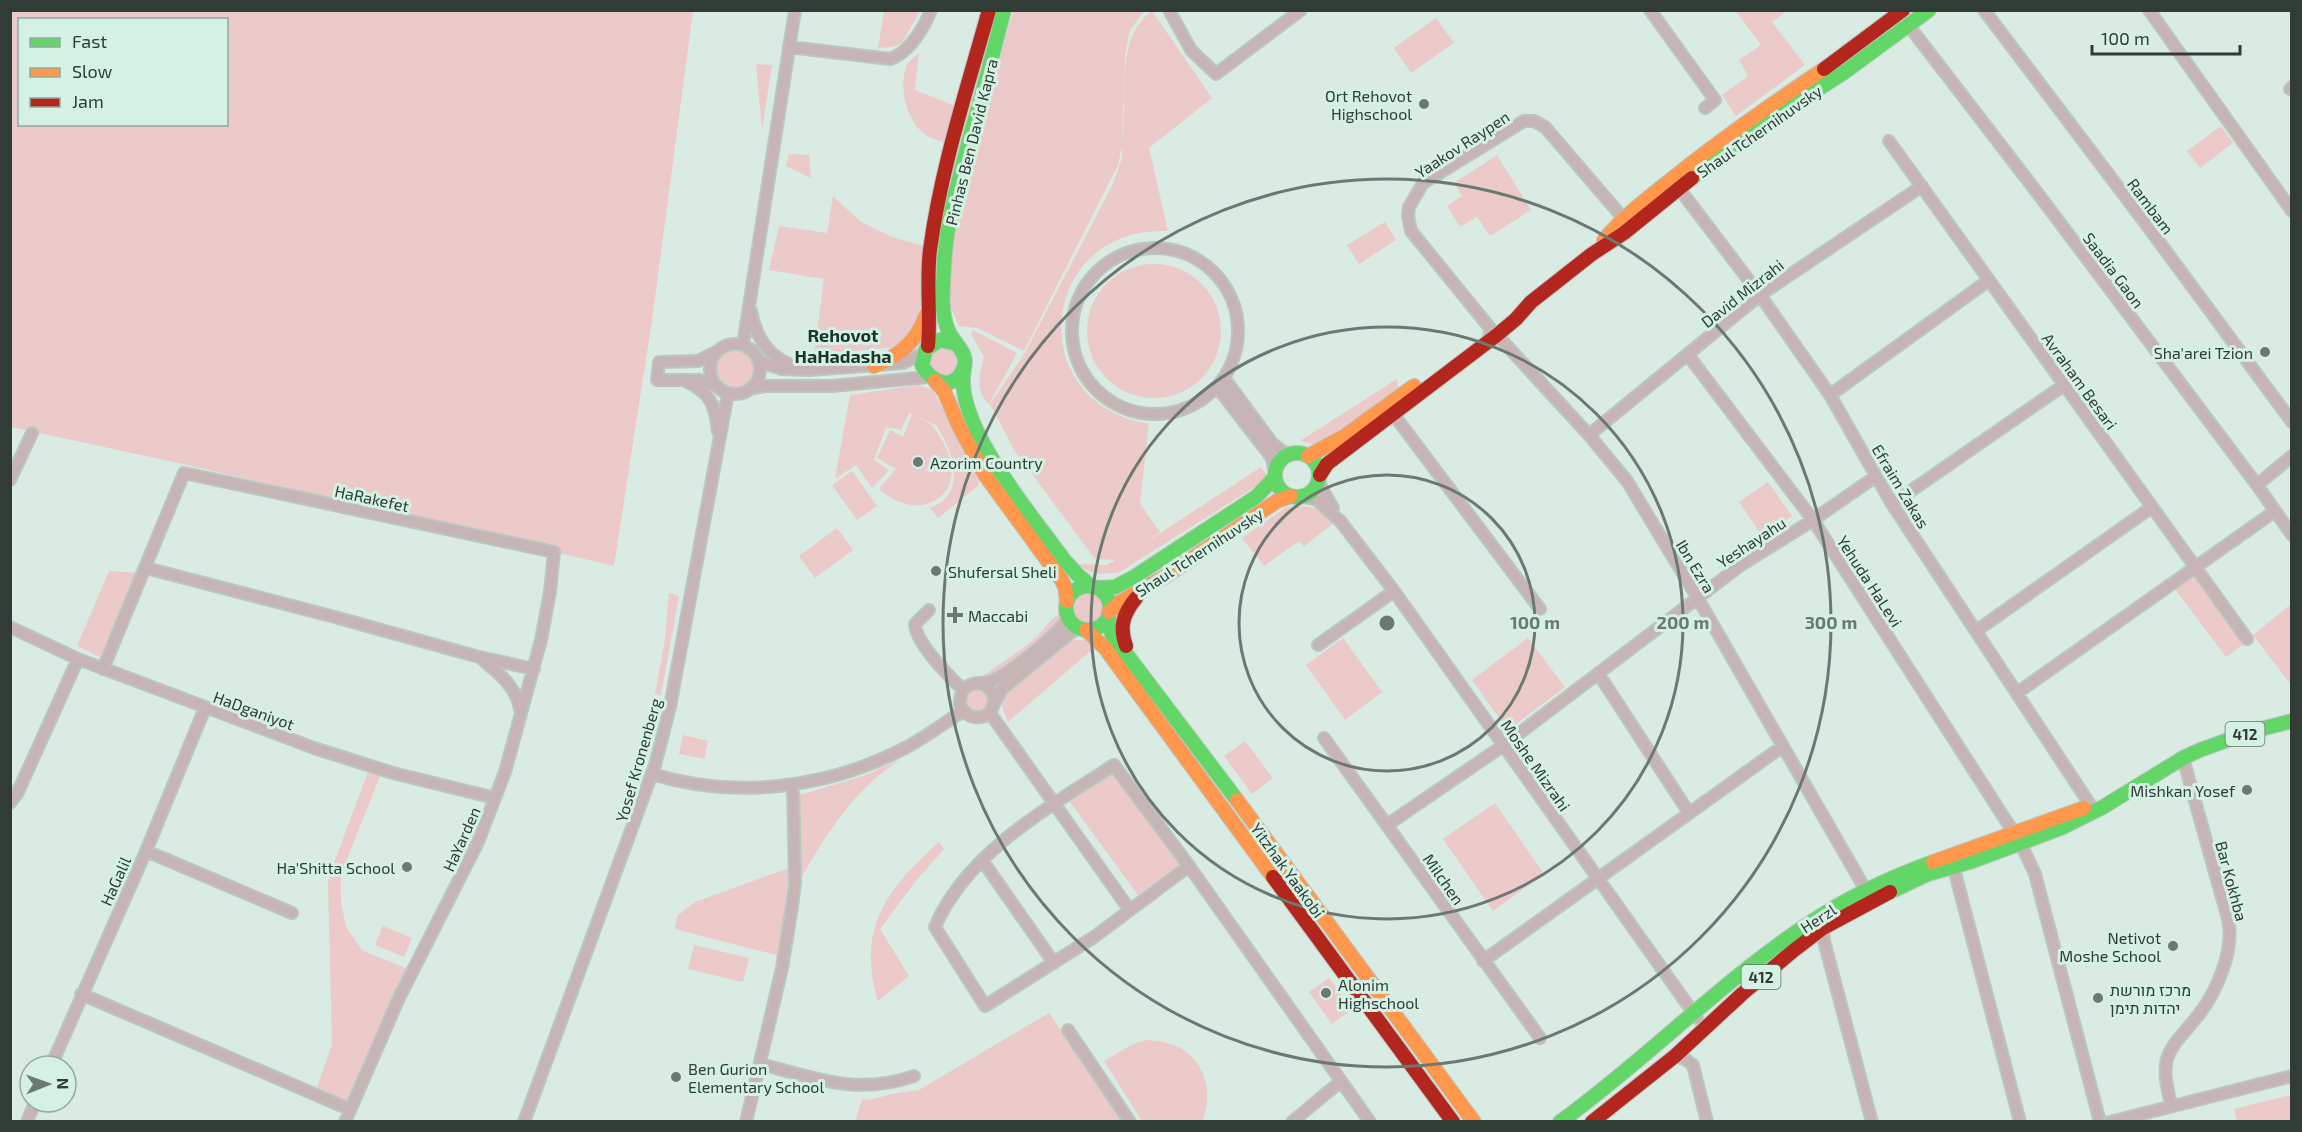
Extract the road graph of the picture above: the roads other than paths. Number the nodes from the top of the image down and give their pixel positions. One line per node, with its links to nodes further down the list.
1 (795, 10): 15 (street)
2 (931, 10): 15 (street)
3 (989, 10): 25 (main road, Pinhas Ben David Kapra)
4 (1004, 10): 28 (main road, Pinhas Ben David Kapra)
5 (1170, 10): 6 (street)
6 (1302, 10)
7 (1650, 10): 16 (street)
8 (1879, 10): 14 (main road)
9 (1929, 10): 13 (main road, Shaul Tchernihuvsky)
10 (1984, 10): 46 (street, Rambam)
11 (2149, 10): 20 (street)
12 (1896, 12): 13 (main road); 14 (main road, Shaul Tchernihuvsky)
13 (1909, 26): 19 (main road, Shaul Tchernihuvsky); 56 (street, Saadia Gaon)
14 (1879, 29): 21 (main road, Shaul Tchernihuvsky)
15 (789, 47): 24 (street)
16 (1705, 108)
17 (1889, 141): 18 (street, Avraham Besari)
18 (1922, 186): 23 (street, Avraham Besari); 26 (street, David Mizrahi)
19 (1678, 188): 22 (main road, Shaul Tchernihuvsky); 26 (street, Efraim Zakas)
20 (2292, 211)
21 (1623, 218): 22 (main road, Shaul Tchernihuvsky); 27 (street, Yaakov Raypen)
22 (1592, 254): 27 (main road, Shaul Tchernihuvsky)
23 (1989, 280): 40 (street, Avraham Besari); 44 (street)
24 (751, 293): 29 (street); 36 (street)
25 (928, 294): 30 (main road, Pinhas Ben David Kapra); 34 (main road)
26 (1760, 295): 32 (street, David Mizrahi); 44 (street, Efraim Zakas)
27 (1492, 334): 45 (main road, Shaul Tchernihuvsky); 48 (street, Ibn Ezra); 50 (main road, Shaul Tchernihuvsky)
28 (957, 344): 30 (main road); 35 (main road)
29 (743, 345): 31 (street); 33 (street)
30 (926, 349): 34 (street); 37 (main road)
31 (719, 351): 38 (street); 41 (street)
32 (1688, 355): 48 (street, David Mizrahi); 61 (street, Yehuda HaLevi)
33 (758, 361): 36 (street); 42 (street)
34 (874, 366): 36 (street)
35 (965, 367): 37 (main road); 67 (main road)
36 (809, 370)
37 (932, 379): 42 (street); 71 (main road)
38 (682, 380): 41 (street); 49 (street)
39 (1220, 383): 39 (street); 50 (street); 52 (street)
40 (2064, 385): 58 (street); 59 (street, Avraham Besari)
41 (717, 386): 43 (street)
42 (750, 389): 43 (street)
43 (728, 393): 49 (street, Yosef Kronenberg)
44 (1830, 395): 54 (street, Efraim Zakas)
45 (1394, 415): 53 (main road, Shaul Tchernihuvsky); 72 (street)
46 (2292, 422)
47 (32, 433): 55 (street)
48 (1589, 435): 70 (street, Ibn Ezra)
49 (717, 453): 100 (street, Yosef Kronenberg)
50 (1302, 455): 52 (main road); 53 (main road)
51 (2292, 456): 56 (street)
52 (1275, 475): 57 (main road); 67 (main road, Shaul Tchernihuvsky)
53 (1320, 477): 57 (main road); 62 (street, Moshe Mizrahi)
54 (1875, 477): 58 (street, Efraim Zakas); 61 (street, Yeshayahu)
55 (10, 480)
56 (2257, 485): 60 (street, Saadia Gaon)
57 (1296, 496): 62 (street, Moshe Mizrahi); 68 (main road, Shaul Tchernihuvsky)
58 (1892, 504): 78 (street, Efraim Zakas)
59 (2152, 507): 66 (street, Avraham Besari); 78 (street)
60 (2275, 511): 63 (street, Saadia Gaon); 66 (street)
61 (1813, 520): 70 (street, Yeshayahu); 109 (street, Yehuda HaLevi)
62 (1341, 522): 69 (street, Moshe Mizrahi)
63 (2292, 535)
64 (554, 552): 65 (street, HaRakefet); 85 (street, HaYarden)
65 (146, 568): 81 (street); 84 (street)
66 (2196, 568): 79 (street, Avraham Besari); 89 (street)
67 (1094, 587): 71 (main road); 74 (main road)
68 (1141, 591): 74 (main road, Shaul Tchernihuvsky); 83 (main road)
69 (1394, 591): 80 (street); 97 (street, Moshe Mizrahi)
70 (1697, 597): 86 (street, Yeshayahu); 98 (street, Ibn Ezra)
71 (1067, 601): 75 (main road)
72 (1540, 609)
73 (929, 610): 88 (street)
74 (1109, 614): 77 (main road); 83 (main road, Yitzhak Yaakobi)
75 (1068, 617): 77 (main road); 87 (street)
76 (10, 627): 82 (street, HaDganiyot)
77 (1083, 629): 90 (street); 140 (main road, Yitzhak Yaakobi)
78 (1976, 631): 89 (street, Efraim Zakas)
79 (2247, 639)
80 (1318, 645)
81 (479, 657): 85 (street); 94 (street)
82 (78, 659): 84 (street, HaDganiyot); 104 (street)
83 (1136, 664): 141 (main road, Yitzhak Yaakobi)
84 (103, 669): 91 (street, HaDganiyot)
85 (534, 669): 94 (street, HaYarden)
86 (1598, 673): 97 (street, Yeshayahu); 107 (street)
87 (982, 684): 88 (street); 90 (street)
88 (963, 690): 92 (street)
89 (2017, 693): 106 (street, Efraim Zakas)
90 (994, 702): 93 (street)
91 (205, 708): 103 (street, HaDganiyot); 110 (street, HaGalil)
92 (963, 711): 93 (street); 101 (street)
93 (990, 713): 105 (street)
94 (520, 716): 103 (street, HaYarden)
95 (2292, 721): 99 (main road, Herzl / 412)
96 (1324, 738): 108 (street, Milchen)
97 (1504, 745): 108 (street, Yeshayahu); 114 (street, Moshe Mizrahi)
98 (1783, 746): 107 (street); 115 (street, Ibn Ezra)
99 (2183, 758): 102 (main road, Herzl / 412); 132 (street, Bar Kokhba)
100 (652, 774): 101 (street); 135 (street, Yosef Kronenberg)
101 (794, 785): 128 (street)
102 (2122, 795): 106 (main road, Herzl / 412); 109 (main road, Herzl / 412)
103 (495, 798): 133 (street, HaYarden)
104 (10, 803)
105 (1054, 804): 111 (street); 113 (street); 116 (street)
106 (2091, 806): 109 (main road, Herzl / 412)
107 (1689, 813): 114 (street)
108 (1387, 825): 119 (street, Milchen)
109 (2018, 838): 112 (main road, Herzl / 412); 147 (street, Yehuda HaLevi)
110 (146, 851): 117 (street); 121 (street, HaGalil)
111 (982, 860): 120 (street); 120 (street)
112 (1952, 861): 115 (main road, Herzl / 412); 146 (street)
113 (1189, 866): 116 (street); 131 (street)
114 (1598, 879): 119 (street); 122 (street, Moshe Mizrahi)
115 (1869, 895): 118 (main road, Herzl / 412); 122 (main road, Herzl / 412)
116 (1129, 909): 120 (street)
117 (292, 913)
118 (1823, 928): 123 (main road, Herzl / 412); 145 (street)
119 (1483, 961): 125 (street, Milchen)
120 (1054, 963)
121 (81, 994): 126 (street, HaGalil); 133 (street)
122 (1695, 1015): 123 (street, Moshe Mizrahi); 142 (main road, Herzl / 412)
123 (1705, 1027): 127 (main road, Herzl / 412)
124 (1068, 1030): 137 (street)
125 (1540, 1038)
126 (56, 1054)
127 (1675, 1056): 143 (main road, Herzl / 412); 144 (street)
128 (760, 1064): 129 (street); 136 (street)
129 (914, 1076)
130 (2292, 1076): 132 (street)
131 (1341, 1081): 138 (street); 139 (street)
132 (2171, 1105): 148 (street)
133 (350, 1109): 134 (street, HaYarden)
134 (345, 1122)
135 (524, 1122)
136 (746, 1122)
137 (1130, 1122)
138 (1292, 1122)
139 (1370, 1122)
140 (1453, 1122)
141 (1474, 1122)
142 (1560, 1122)
143 (1592, 1122)
144 (1707, 1122)
145 (1872, 1122)
146 (2020, 1122)
147 (2100, 1122)
148 (2110, 1122)

